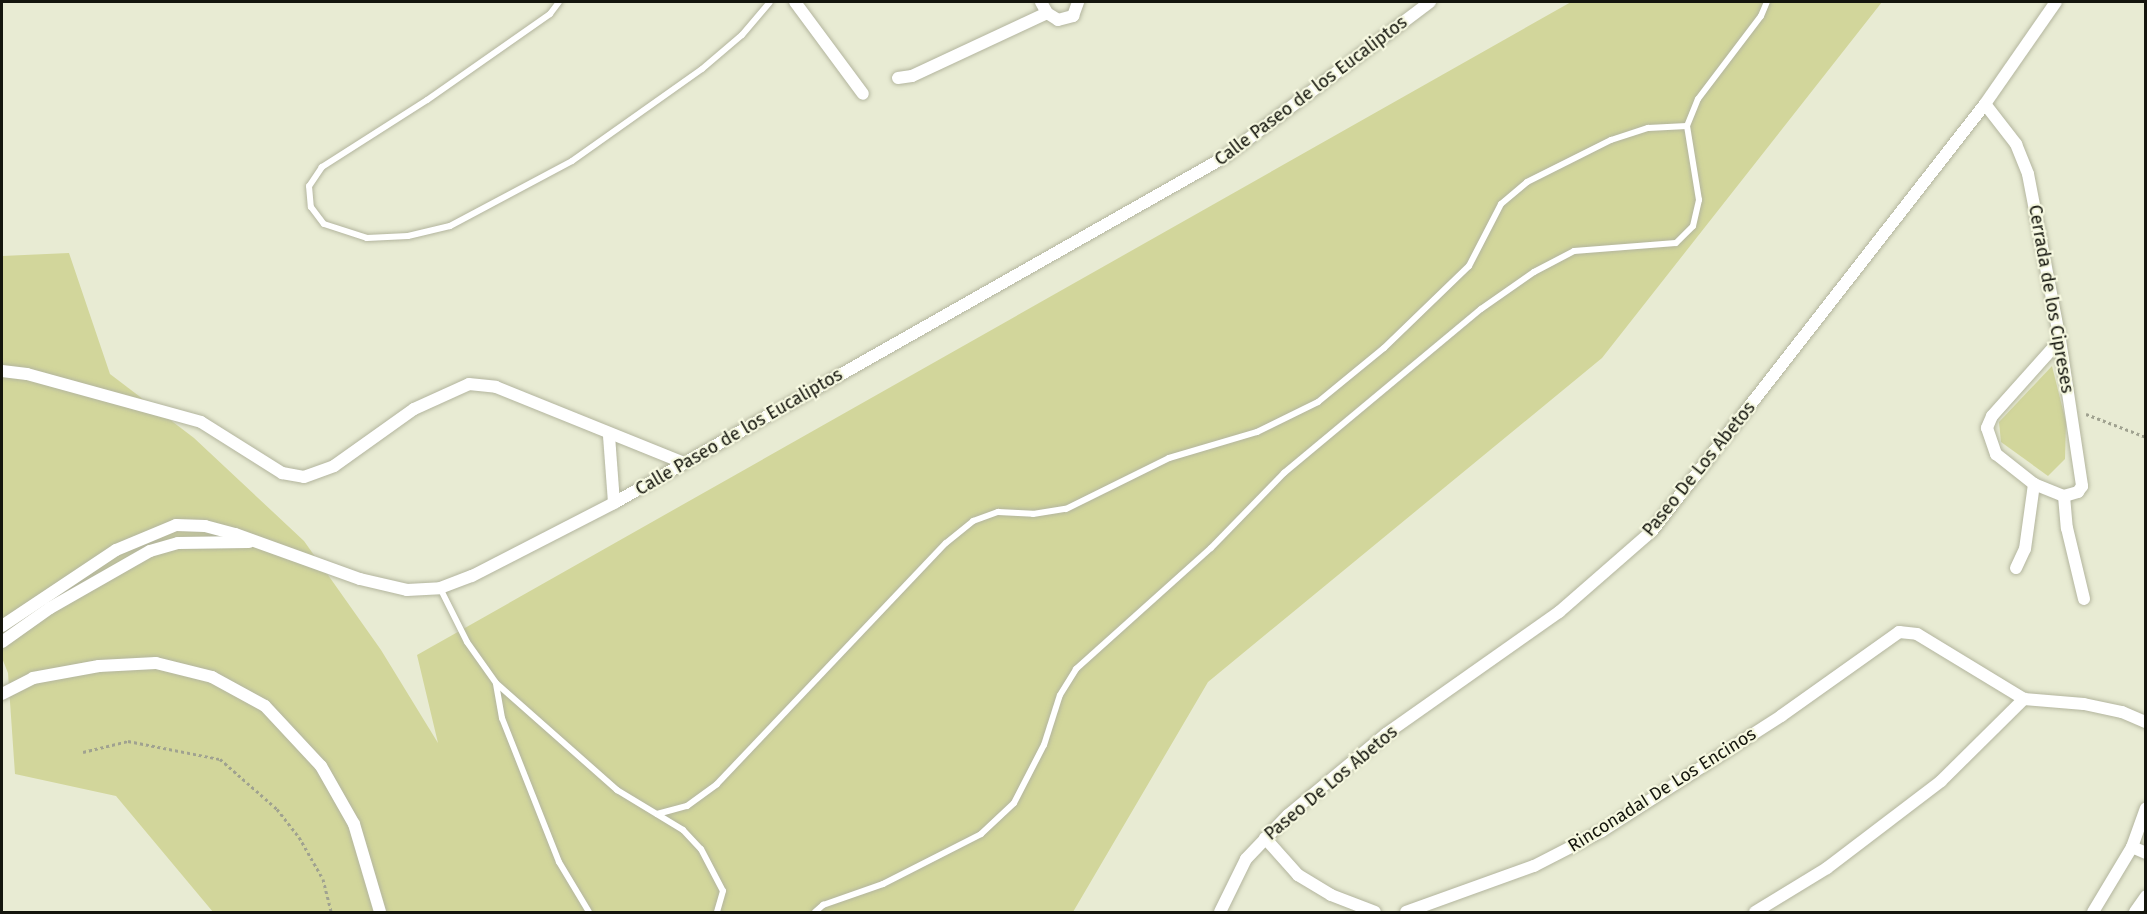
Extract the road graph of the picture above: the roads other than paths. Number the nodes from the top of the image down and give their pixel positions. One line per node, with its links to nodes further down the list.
1 (559, 2): 2 (lane)
2 (770, 2)
3 (795, 2): 10 (street)
4 (1078, 2): 8 (street)
5 (1430, 2): 16 (street, Calle Paseo de los Eucaliptos)
6 (1767, 2): 12 (lane)
7 (2056, 2): 11 (street, Paseo De Los Abetos)
8 (1044, 7): 9 (street)
9 (898, 78)
10 (863, 94)
11 (1985, 104): 13 (street, Cerrada de los Cipreses); 32 (street, Paseo De Los Abetos)
12 (1687, 126): 31 (lane); 39 (lane)
13 (2060, 340): 17 (street); 18 (street, Cerrada de los Cipreses)
14 (2, 371): 15 (street)
15 (609, 436): 16 (street); 19 (street)
16 (682, 462): 19 (street, Calle Paseo de los Eucaliptos)
17 (2034, 484): 18 (street); 21 (street)
18 (2064, 496): 23 (street)
19 (614, 503): 22 (street, Calle Paseo de los Eucaliptos)
20 (255, 542): 22 (street, Calle Paseo de los Eucaliptos); 24 (street, Calle Paseo de los Eucaliptos); 25 (street)
21 (2016, 568)
22 (440, 588): 26 (lane)
23 (2084, 599)
24 (2, 626)
25 (2, 642)
26 (496, 683): 31 (lane); 37 (lane)
27 (2, 694): 36 (street)
28 (2024, 699): 29 (street); 42 (street, RinconadaI De Los Encinos); 43 (street)
29 (2145, 722)
30 (2145, 808): 33 (street)
31 (657, 814): 38 (lane)
32 (1265, 838): 40 (street, Paseo De Los Abetos); 41 (street)
33 (2132, 847): 34 (street); 44 (street)
34 (2145, 853)
35 (2145, 896): 45 (street)
36 (380, 912)
37 (589, 912)
38 (717, 912)
39 (815, 912)
40 (1220, 912)
41 (1375, 912)
42 (1406, 912)
43 (1755, 912)
44 (2093, 912)
45 (2136, 912)

